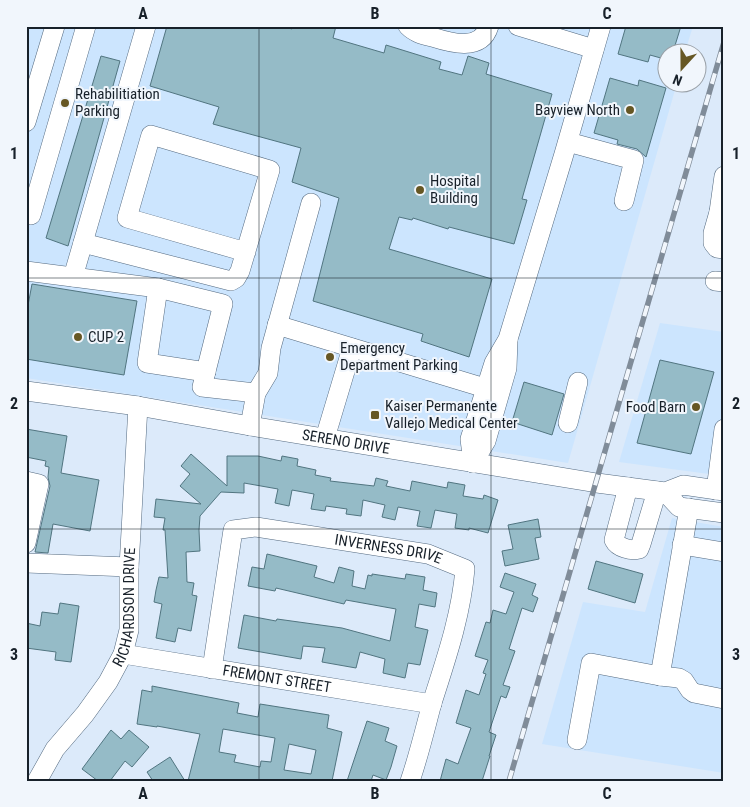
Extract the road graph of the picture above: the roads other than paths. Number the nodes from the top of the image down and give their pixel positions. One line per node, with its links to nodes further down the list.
1 (55, 26): 9 (street)
2 (86, 26): 15 (street)
3 (146, 26): 16 (street)
4 (408, 26): 5 (street)
5 (489, 26)
6 (518, 26): 8 (street)
7 (601, 26): 8 (street)
8 (594, 49): 10 (street)
9 (26, 122)
10 (566, 148): 12 (street); 23 (street)
11 (724, 176): 14 (street)
12 (624, 201)
13 (311, 203): 22 (street)
14 (721, 212): 17 (street)
15 (26, 214)
16 (83, 243): 18 (street); 20 (street)
17 (724, 249)
18 (246, 252): 18 (street)
19 (26, 271): 20 (street)
20 (73, 277): 21 (street)
21 (158, 288): 25 (street); 25 (street)
22 (277, 326): 24 (street); 29 (street)
23 (508, 339): 27 (street); 35 (street)
24 (352, 348): 27 (street); 34 (street)
25 (206, 372): 29 (street)
26 (578, 382): 31 (street)
27 (485, 388): 35 (street)
28 (26, 391): 30 (street, SERENO DRIVE)
29 (256, 393): 32 (street)
30 (138, 406): 32 (street, SERENO DRIVE); 49 (street, RICHARDSON DRIVE)
31 (568, 423)
32 (250, 426): 34 (street, SERENO DRIVE)
33 (724, 429): 36 (street)
34 (325, 438): 35 (street, SERENO DRIVE)
35 (473, 463): 38 (street, SERENO DRIVE)
36 (721, 471): 40 (street)
37 (26, 481): 45 (street)
38 (628, 487): 39 (street, SERENO DRIVE); 43 (street)
39 (661, 491): 40 (street, SERENO DRIVE); 41 (street); 44 (street)
40 (720, 491)
41 (689, 508): 42 (street); 46 (street)
42 (724, 513)
43 (620, 517): 44 (street); 44 (street)
44 (647, 525)
45 (26, 543)
46 (682, 545): 47 (street); 52 (street)
47 (724, 552)
48 (26, 563): 49 (street)
49 (129, 567): 50 (street, RICHARDSON DRIVE)
50 (123, 654): 51 (street, FREMONT STREET); 58 (street, RICHARDSON DRIVE)
51 (212, 669): 54 (street, FREMONT STREET); 54 (street, INVERNESS DRIVE)
52 (660, 676): 53 (street); 55 (street)
53 (724, 699)
54 (432, 704): 59 (street, INVERNESS DRIVE)
55 (577, 740)
56 (26, 779): 57 (street)
57 (31, 781)
58 (37, 781)
59 (410, 781)

